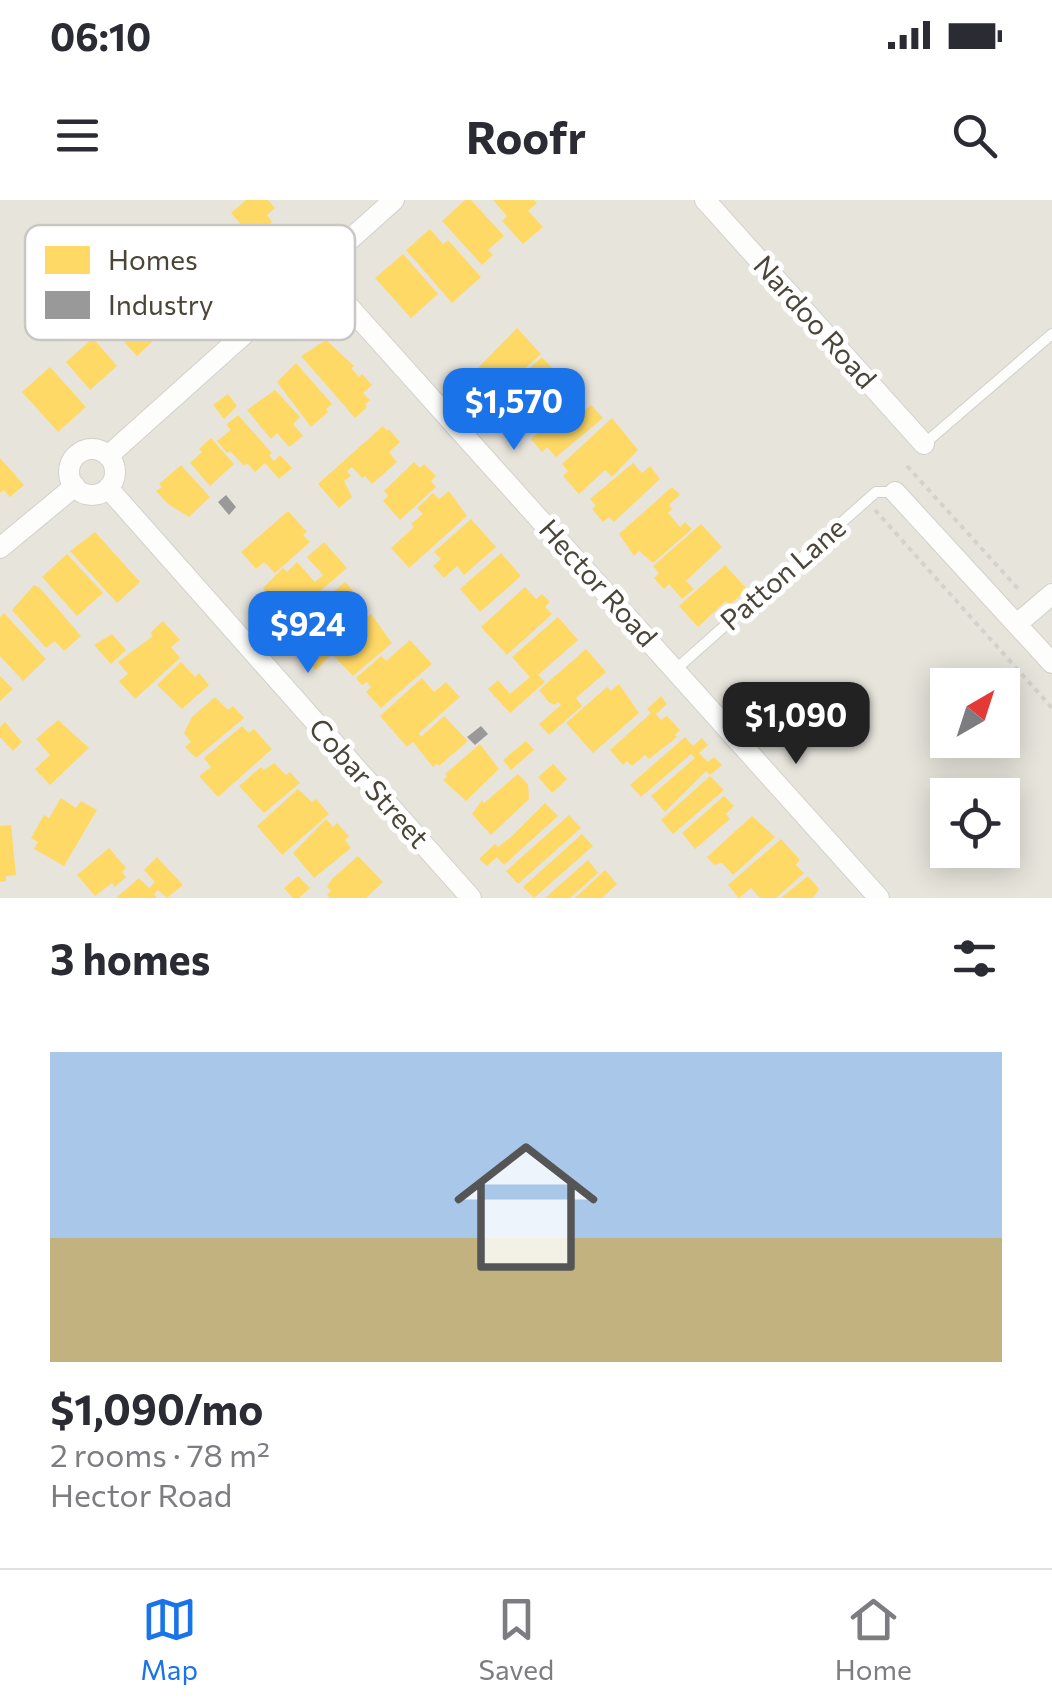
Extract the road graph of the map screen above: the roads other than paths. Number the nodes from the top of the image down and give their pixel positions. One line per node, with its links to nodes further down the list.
1 (394, 200): 3 (street)
2 (705, 200): 7 (street, Nardoo Road)
3 (355, 235)
4 (355, 313): 16 (street, Hector Road)
5 (1052, 334): 7 (lane)
6 (238, 340): 8 (street)
7 (924, 444)
8 (108, 456): 9 (street); 10 (street)
9 (75, 486): 10 (street); 12 (street)
10 (108, 488): 17 (street, Cobar Street)
11 (895, 492): 14 (street); 16 (lane, Patton Lane)
12 (0, 548)
13 (1052, 594): 14 (street)
14 (1017, 624): 15 (street)
15 (1052, 663)
16 (676, 669): 18 (street, Hector Road)
17 (471, 898)
18 (880, 898)

